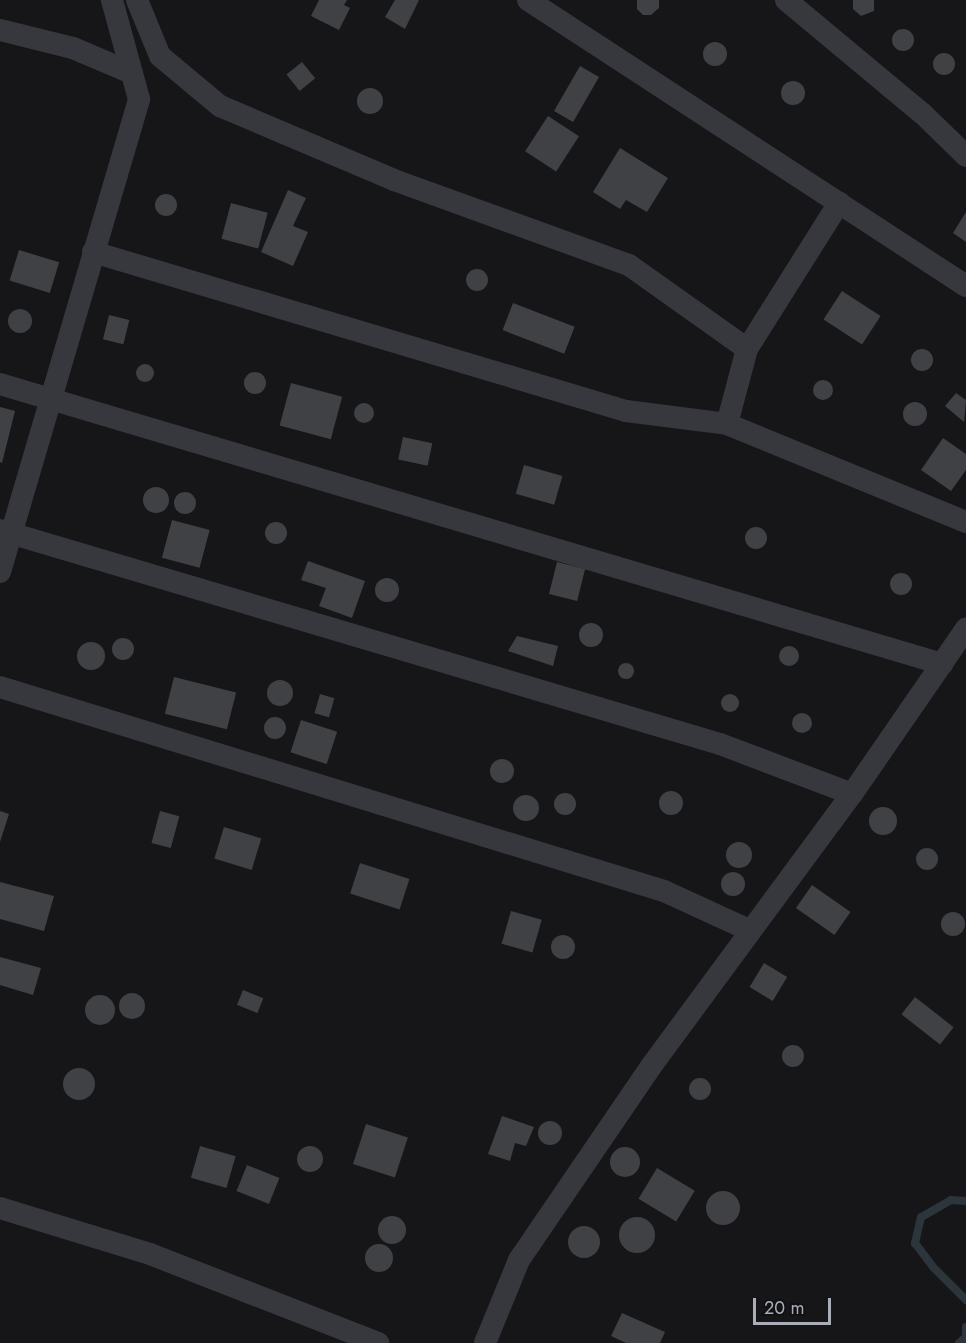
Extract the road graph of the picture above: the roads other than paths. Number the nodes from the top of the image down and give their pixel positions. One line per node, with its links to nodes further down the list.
1 (112, 0): 6 (street)
2 (137, 0): 11 (street)
3 (528, 0): 8 (street)
4 (786, 0): 7 (street)
5 (0, 30): 6 (street)
6 (132, 73): 9 (street)
7 (966, 156)
8 (840, 203): 10 (street); 11 (street)
9 (93, 252): 13 (street); 14 (street)
10 (966, 286)
11 (747, 349): 14 (street)
12 (0, 384): 13 (street)
13 (50, 399): 16 (street); 19 (street)
14 (727, 424): 15 (street)
15 (966, 522)
16 (5, 532): 17 (street); 21 (street)
17 (0, 572)
18 (966, 629): 19 (street)
19 (942, 664): 21 (street)
20 (0, 687): 22 (street)
21 (852, 794): 22 (street)
22 (749, 930): 25 (street)
23 (0, 1208): 24 (street)
24 (378, 1343)
25 (485, 1343)

